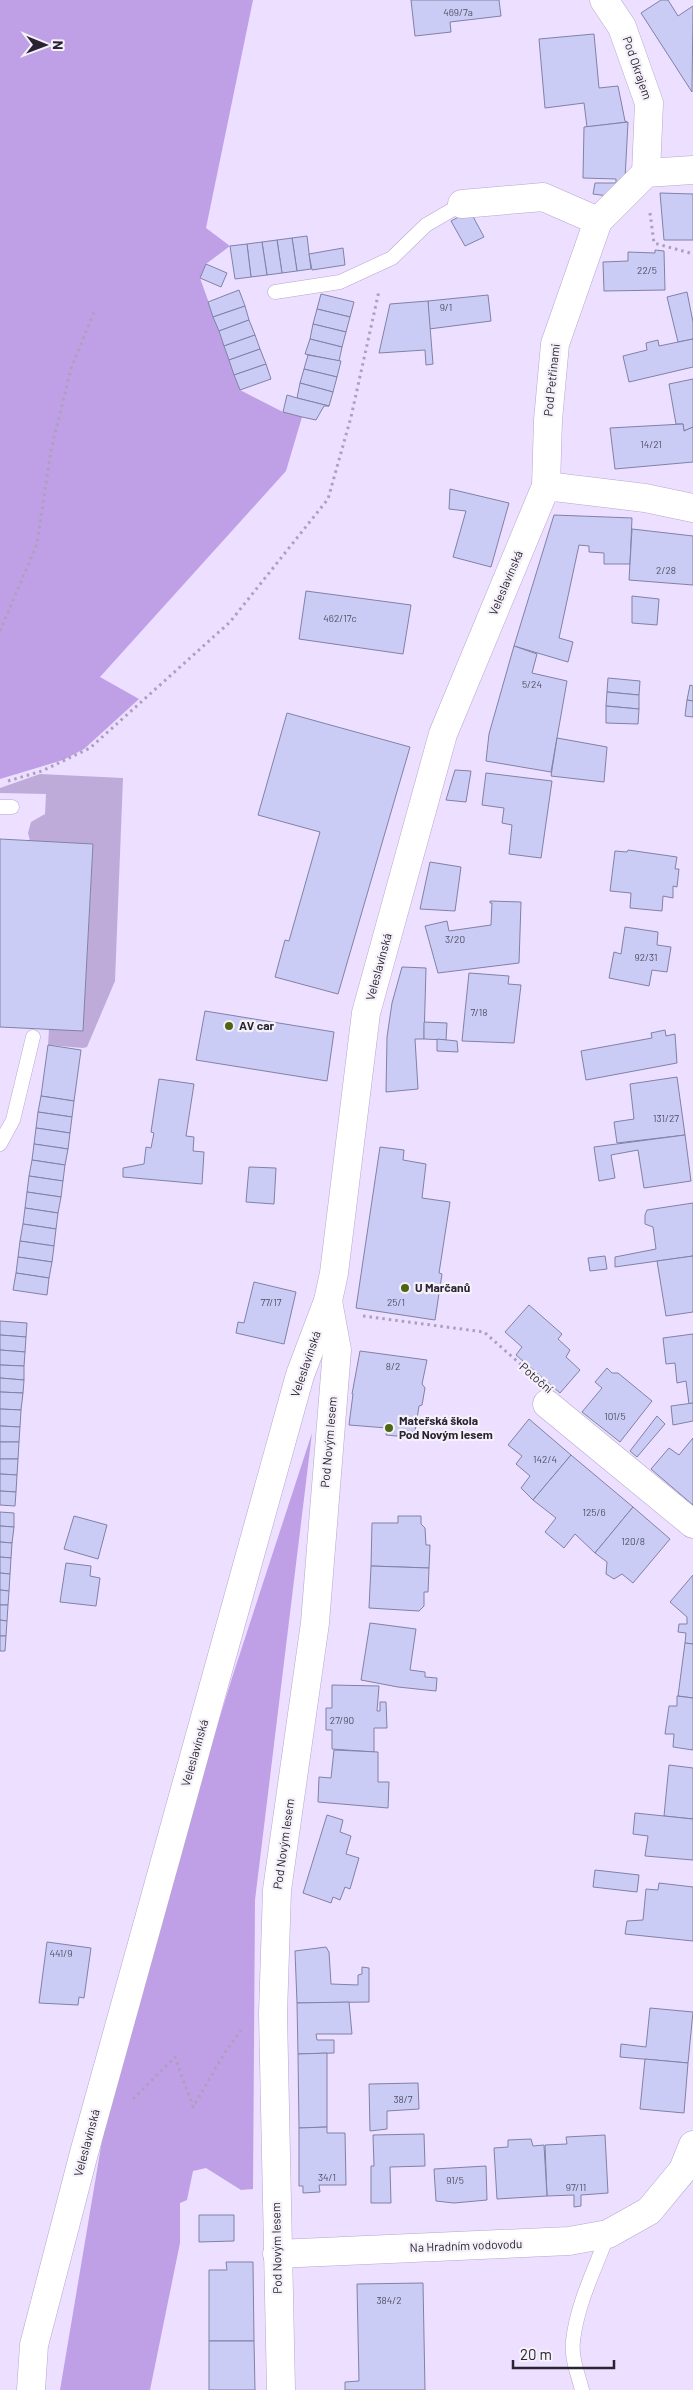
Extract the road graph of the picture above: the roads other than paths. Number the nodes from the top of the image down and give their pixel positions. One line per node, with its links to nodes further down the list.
1 (604, 0): 3 (street, Pod Okrajem)
2 (693, 170): 3 (street)
3 (646, 173): 5 (street, Pod Petřinami)
4 (462, 204): 5 (street); 6 (lane)
5 (598, 221): 7 (street, Pod Petřinami)
6 (275, 292)
7 (546, 486): 8 (street); 11 (street, Veleslavínská)
8 (693, 508)
9 (34, 1037): 10 (lane)
10 (0, 1144)
11 (328, 1301): 16 (street, Pod Novým lesem); 17 (street, Veleslavínská)
12 (547, 1404): 13 (street, Potoční)
13 (693, 1524)
14 (693, 2145): 15 (street, Na Hradním vodovodu)
15 (608, 2234): 16 (street, Na Hradním vodovodu); 19 (lane)
16 (277, 2254): 18 (street, Pod Novým lesem)
17 (31, 2390)
18 (281, 2390)
19 (582, 2390)

